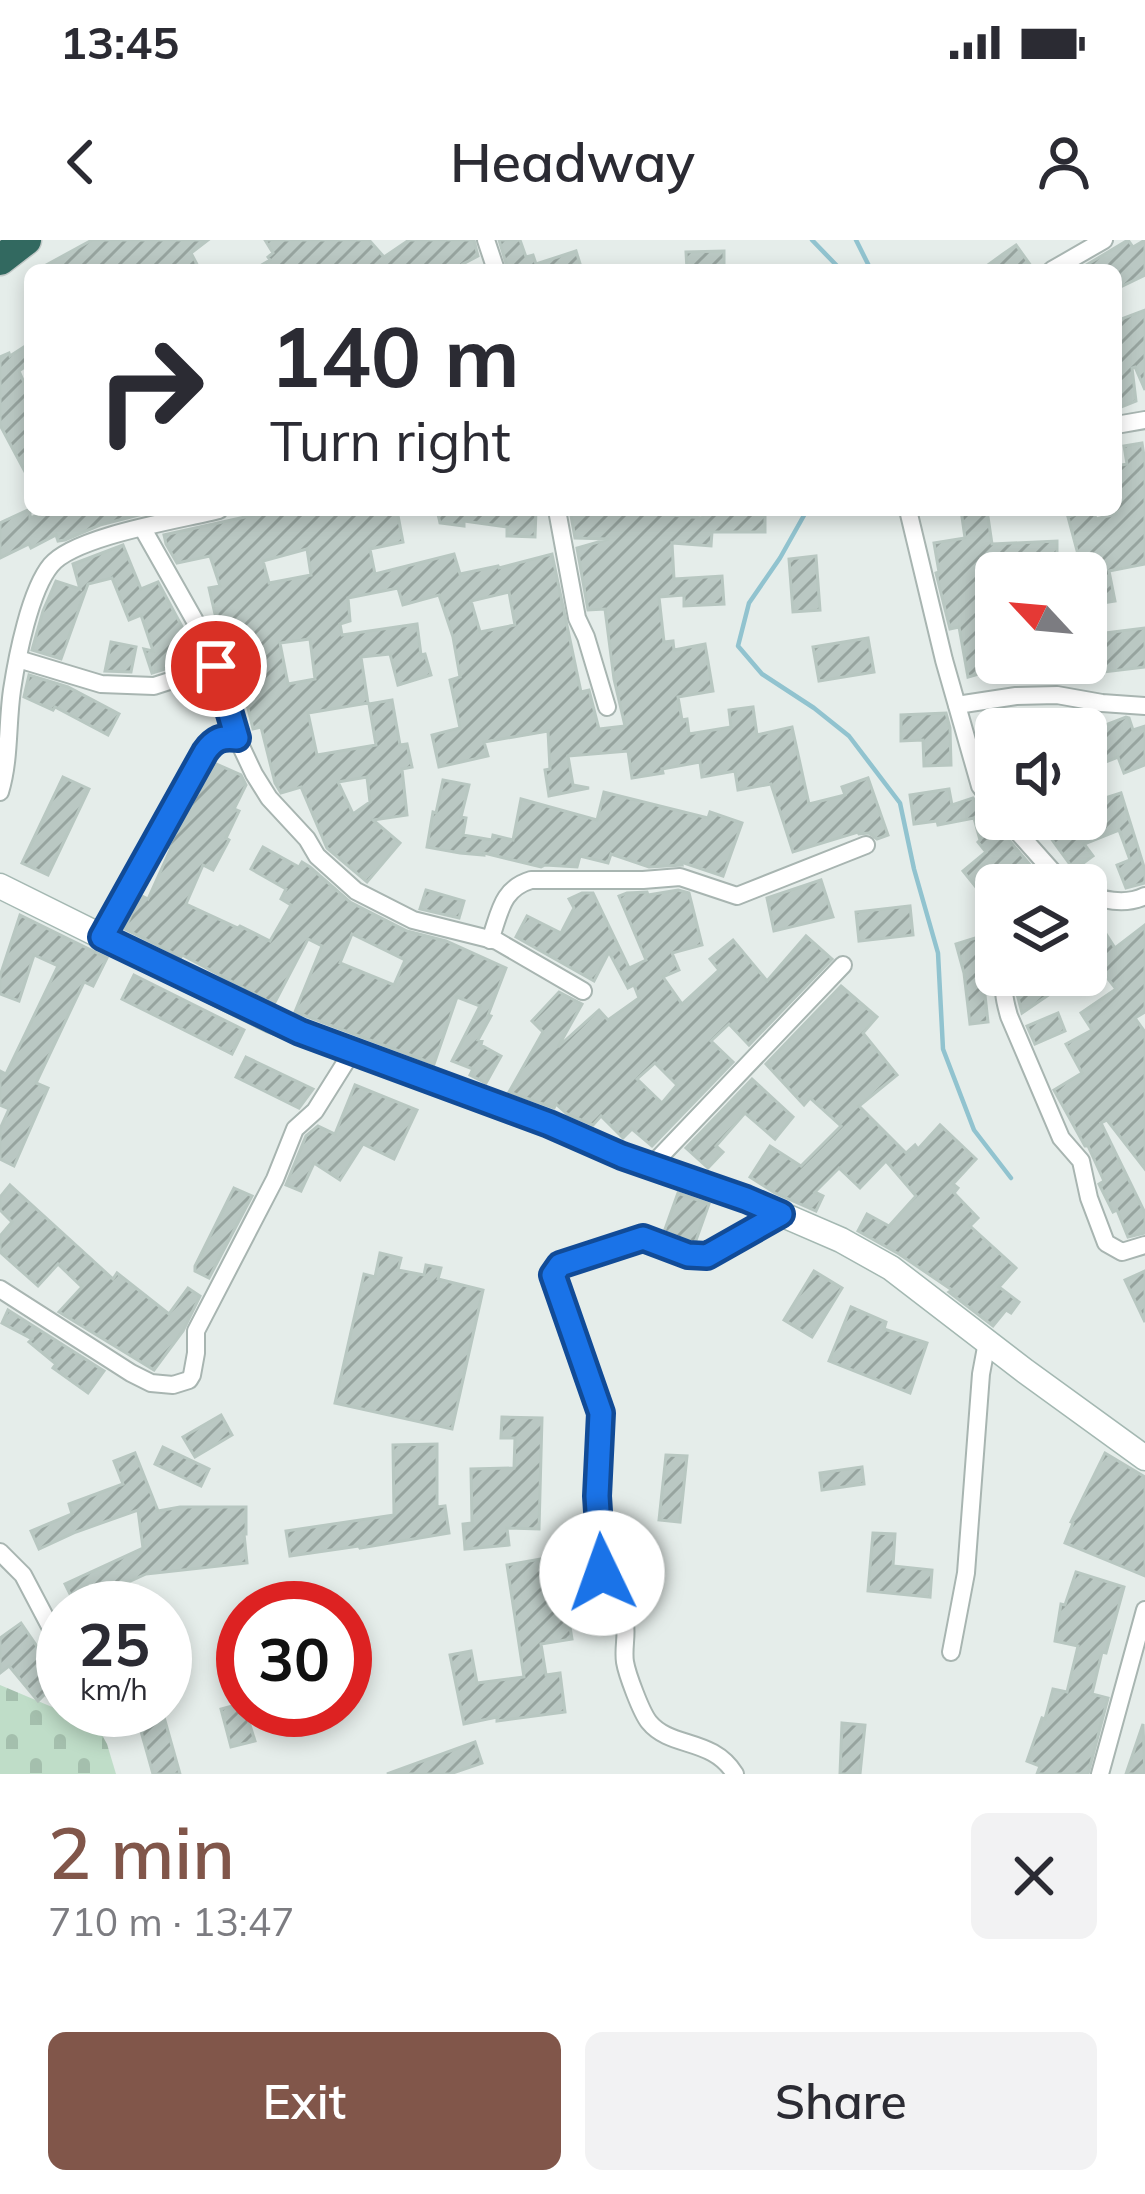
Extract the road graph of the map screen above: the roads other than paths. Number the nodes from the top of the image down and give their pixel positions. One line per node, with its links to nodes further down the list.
1 (26, 240): 3 (highway)
2 (1104, 240): 4 (street)
3 (0, 260)
4 (1062, 264)
5 (195, 516): 8 (street)
6 (557, 516): 13 (street)
7 (910, 516): 11 (street)
8 (143, 529): 9 (street); 10 (street)
9 (18, 659): 10 (street); 16 (street)
10 (216, 666): 14 (street)
11 (957, 705): 12 (street); 15 (street)
12 (1145, 706)
13 (608, 707)
14 (237, 738): 23 (street); 24 (street)
15 (975, 768)
16 (0, 792)
17 (1025, 840): 19 (street)
18 (866, 845): 24 (street)
19 (1046, 864)
20 (0, 886): 23 (street)
21 (1145, 896): 22 (street)
22 (1107, 899)
23 (102, 937): 28 (street)
24 (490, 940): 26 (street)
25 (843, 965): 29 (street)
26 (583, 991)
27 (1004, 996): 31 (street)
28 (352, 1052): 29 (street); 32 (street)
29 (651, 1166): 30 (street)
30 (781, 1214): 33 (street); 39 (street)
31 (1145, 1245)
32 (0, 1288)
33 (987, 1342): 34 (street); 38 (street)
34 (1145, 1458)
35 (0, 1552): 36 (street)
36 (36, 1600)
37 (1145, 1610): 40 (street)
38 (951, 1652)
39 (735, 1774)
40 (1100, 1774)

